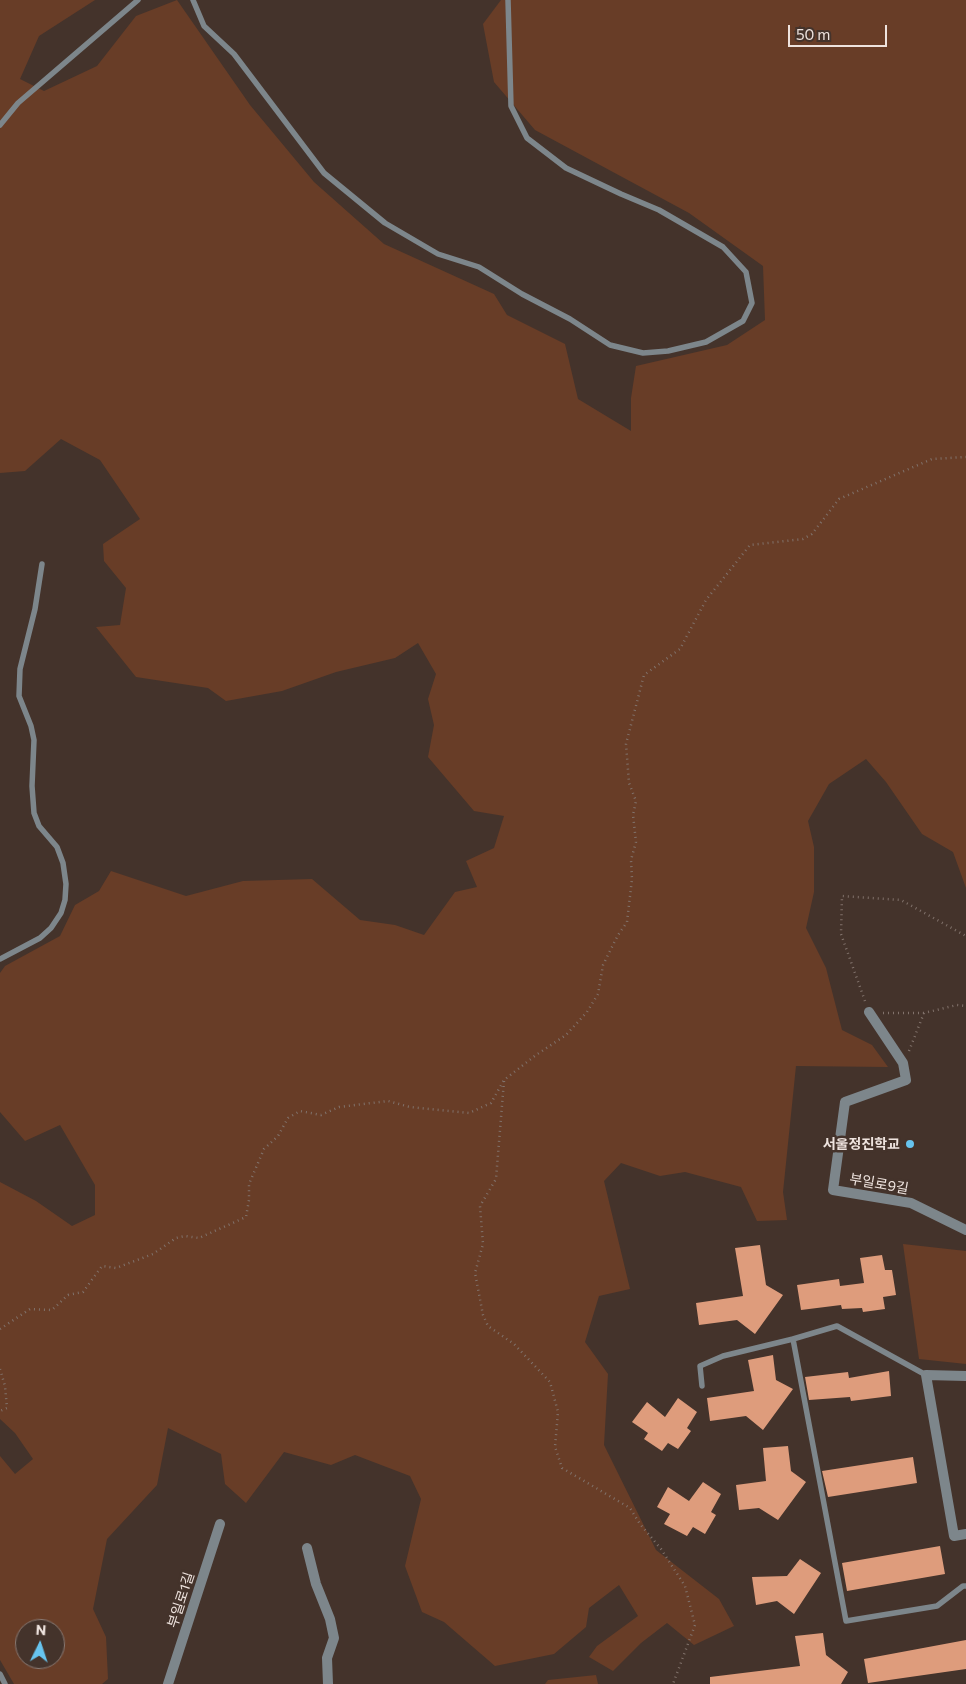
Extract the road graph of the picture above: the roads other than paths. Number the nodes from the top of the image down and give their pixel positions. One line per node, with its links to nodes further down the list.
1 (138, 0): 4 (lane)
2 (193, 0): 3 (lane)
3 (508, 0)
4 (0, 125)
5 (42, 564): 6 (lane)
6 (0, 959)
7 (869, 1012): 8 (street, 부일로9길)
8 (966, 1230)
9 (793, 1339): 10 (lane); 12 (lane); 16 (lane)
10 (926, 1376): 11 (street); 14 (street)
11 (966, 1376)
12 (702, 1386)
13 (220, 1524): 19 (street, 부일로1길)
14 (966, 1534)
15 (307, 1548): 20 (street)
16 (966, 1586)
17 (0, 1674): 18 (lane)
18 (6, 1684)
19 (168, 1684)
20 (328, 1684)

